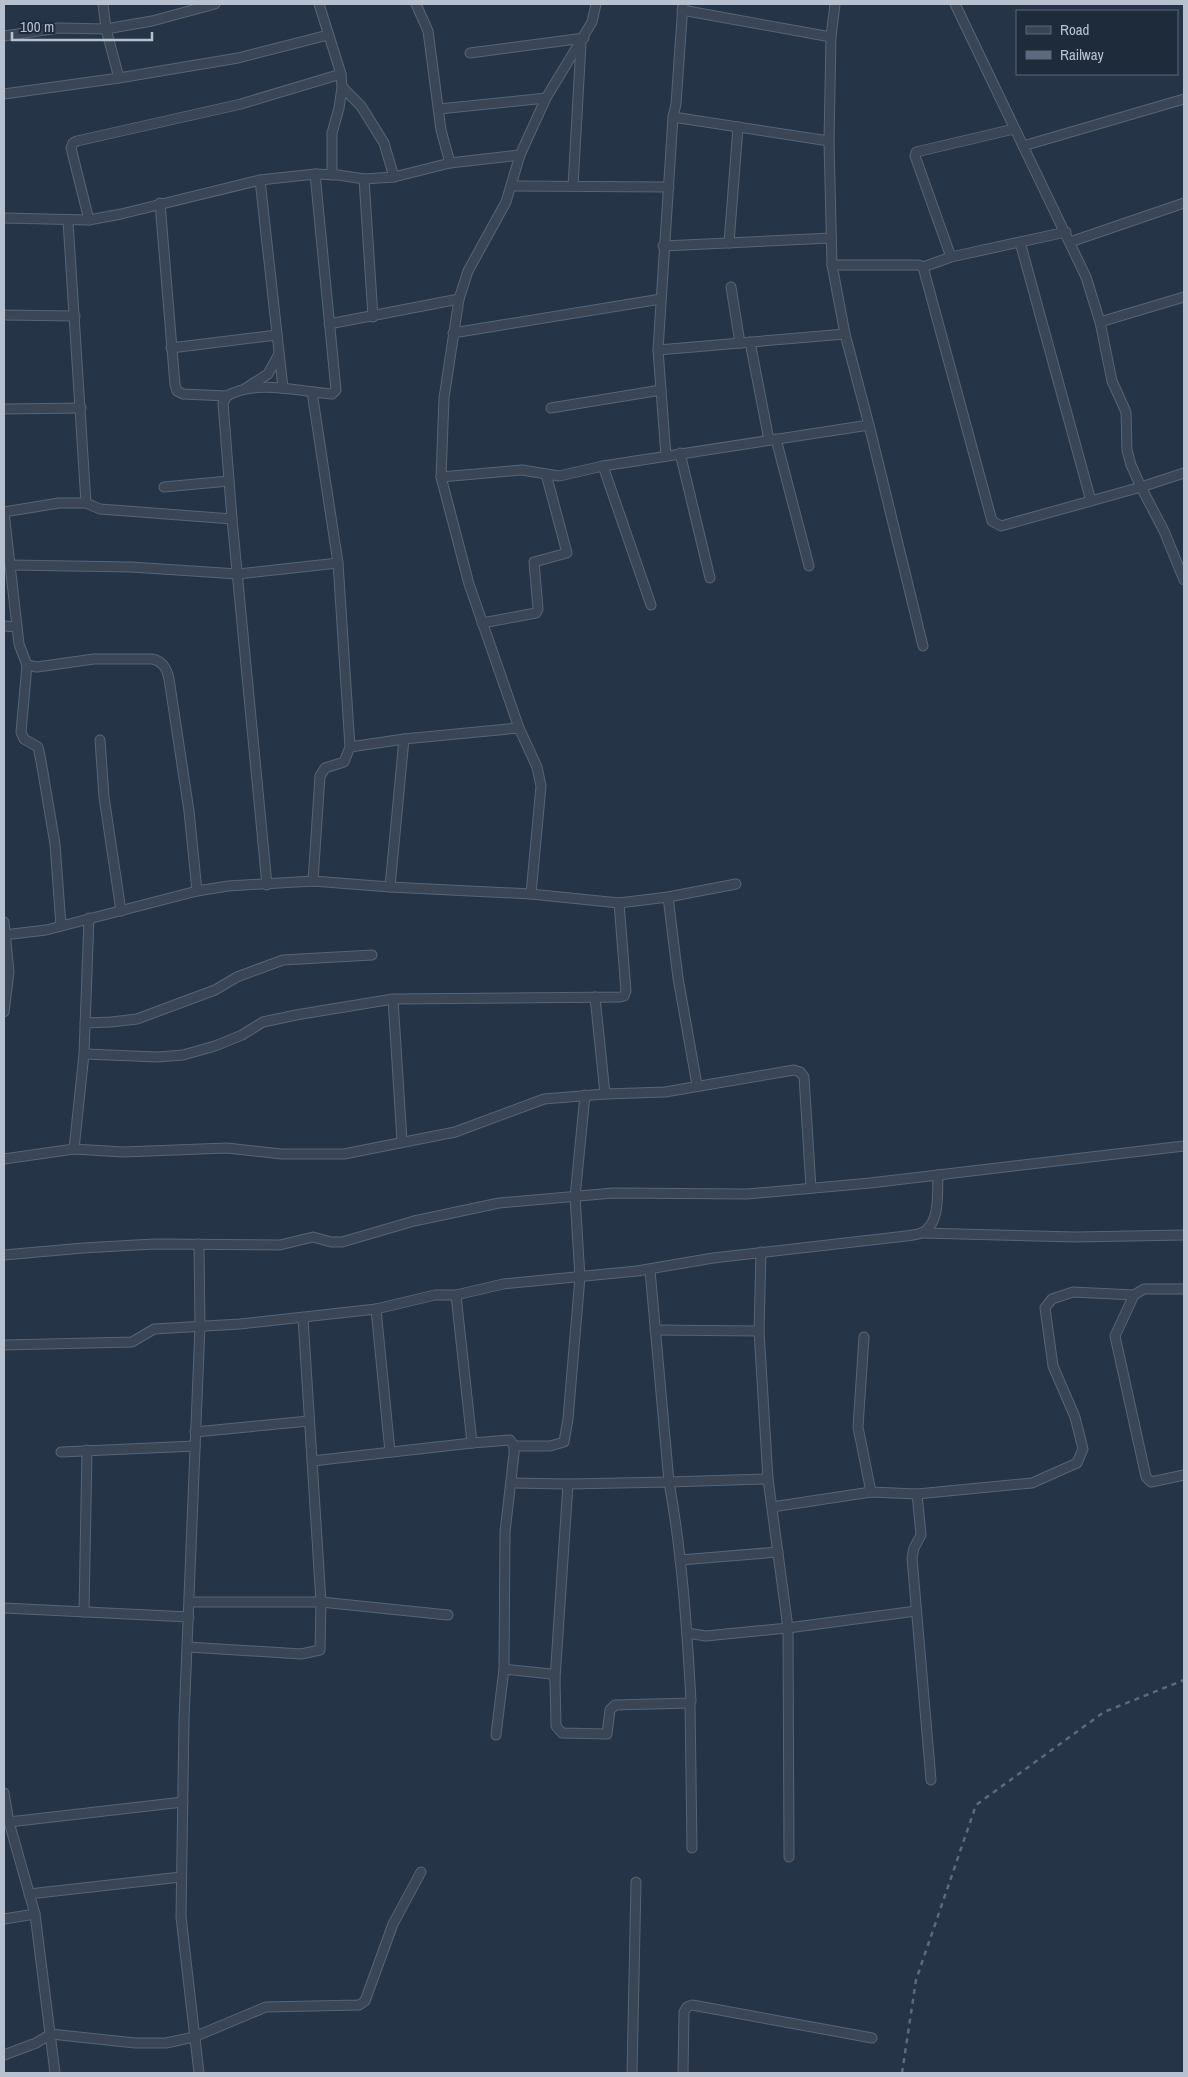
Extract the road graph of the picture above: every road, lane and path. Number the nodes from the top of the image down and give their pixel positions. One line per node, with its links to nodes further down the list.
1 (103, 4): 9 (street)
2 (215, 4): 9 (street)
3 (319, 4): 10 (street)
4 (416, 4): 21 (street)
5 (596, 4): 13 (street)
6 (835, 4): 12 (street)
7 (956, 4): 24 (street)
8 (683, 7): 12 (street); 22 (street)
9 (106, 29): 11 (street); 16 (street)
10 (328, 35): 15 (street); 16 (street)
11 (4, 36)
12 (832, 37): 25 (street)
13 (582, 40): 14 (street); 19 (street); 35 (street)
14 (470, 53)
15 (341, 74): 17 (street); 40 (street)
16 (119, 78): 18 (street)
17 (342, 87): 30 (street); 31 (street)
18 (4, 94)
19 (546, 98): 21 (street); 27 (street)
20 (1184, 99): 26 (street)
21 (439, 110): 28 (street)
22 (673, 117): 23 (street); 36 (street)
23 (738, 127): 25 (street); 46 (street)
24 (1014, 129): 26 (street); 48 (street)
25 (829, 142): 43 (street)
26 (1023, 146): 42 (street)
27 (520, 155): 28 (street); 34 (street)
28 (450, 163): 31 (street)
29 (315, 174): 30 (street); 33 (street); 59 (street)
30 (332, 175): 32 (street)
31 (394, 177): 32 (street)
32 (364, 179): 57 (street)
33 (260, 180): 37 (street); 62 (street)
34 (511, 186): 35 (street); 53 (street)
35 (573, 186): 36 (street)
36 (668, 187): 47 (street)
37 (160, 203): 40 (street); 64 (street)
38 (1184, 203): 45 (street)
39 (4, 218): 41 (street)
40 (89, 220): 41 (street)
41 (68, 221): 56 (street)
42 (1066, 232): 44 (street); 45 (street)
43 (831, 238): 46 (street); 49 (street)
44 (1020, 242): 48 (street); 86 (street)
45 (1070, 242): 58 (street)
46 (729, 243): 47 (street)
47 (664, 246): 54 (street)
48 (951, 257): 50 (street)
49 (832, 265): 50 (street); 61 (street)
50 (923, 267): 86 (street)
51 (731, 287): 63 (street)
52 (1184, 297): 58 (street)
53 (458, 299): 57 (street); 60 (street)
54 (661, 299): 60 (street); 65 (street)
55 (4, 315): 56 (street)
56 (75, 316): 72 (street)
57 (373, 317): 59 (street)
58 (1100, 322): 85 (street)
59 (330, 324): 70 (street)
60 (453, 333): 82 (street)
61 (845, 334): 63 (street); 75 (street)
62 (277, 335): 64 (street); 66 (street)
63 (745, 343): 65 (street); 76 (street)
64 (171, 348): 71 (street)
65 (658, 350): 69 (street)
66 (279, 354): 67 (street); 68 (street)
67 (246, 388): 68 (street); 71 (street)
68 (283, 388): 70 (street)
69 (661, 390): 73 (street); 78 (street)
70 (312, 392): 90 (street)
71 (227, 396): 83 (street)
72 (81, 408): 74 (street); 87 (street)
73 (551, 408)
74 (4, 409)
75 (869, 425): 76 (street); 100 (street)
76 (772, 440): 77 (street); 92 (street)
77 (680, 453): 78 (street); 94 (street)
78 (666, 456): 79 (street)
79 (603, 466): 81 (street); 96 (street)
80 (1184, 472): 85 (street)
81 (546, 474): 82 (street); 97 (street)
82 (441, 477): 97 (street)
83 (229, 481): 84 (street); 89 (street)
84 (164, 487)
85 (1141, 487): 86 (street); 95 (street)
86 (1090, 501)
87 (86, 503): 88 (street); 89 (street)
88 (4, 512): 91 (street)
89 (232, 519): 93 (street)
90 (338, 563): 93 (street); 105 (street)
91 (10, 565): 93 (street); 99 (street)
92 (809, 566)
93 (238, 574): 108 (street)
94 (710, 578)
95 (1184, 580)
96 (652, 605)
97 (482, 623): 102 (street)
98 (4, 626): 99 (street)
99 (18, 626): 101 (street)
100 (923, 646)
101 (28, 665): 110 (street); 117 (street)
102 (519, 728): 103 (street); 111 (street)
103 (404, 739): 105 (street); 109 (street)
104 (100, 740): 114 (street)
105 (350, 747): 106 (street)
106 (313, 881): 108 (street); 109 (street)
107 (736, 884): 112 (street)
108 (267, 885): 110 (street)
109 (390, 887): 111 (street)
110 (198, 891): 114 (street)
111 (531, 894): 113 (street)
112 (668, 897): 113 (street); 125 (street)
113 (620, 903): 120 (street)
114 (121, 911): 115 (street)
115 (89, 918): 117 (street); 123 (street)
116 (4, 922): 118 (street)
117 (61, 926): 118 (street)
118 (4, 935): 122 (street)
119 (372, 955): 123 (street)
120 (595, 997): 121 (street); 126 (street)
121 (394, 999): 124 (street); 128 (street)
122 (4, 1012)
123 (85, 1022): 124 (street)
124 (84, 1054): 130 (street)
125 (698, 1086): 126 (street); 133 (street)
126 (605, 1094): 127 (street)
127 (585, 1095): 128 (street); 134 (street)
128 (402, 1141): 130 (street)
129 (1184, 1146): 132 (street)
130 (74, 1148): 131 (street)
131 (4, 1159)
132 (938, 1175): 133 (street); 135 (street)
133 (811, 1188): 134 (street)
134 (574, 1197): 137 (street); 141 (street)
135 (923, 1233): 136 (street); 138 (street)
136 (1184, 1235)
137 (199, 1244): 139 (street); 147 (street)
138 (760, 1252): 140 (street); 149 (street)
139 (4, 1255)
140 (650, 1270): 141 (street); 148 (street)
141 (580, 1277): 144 (street); 156 (street)
142 (1184, 1289): 143 (street)
143 (1134, 1294): 161 (street); 167 (street)
144 (456, 1295): 145 (street); 154 (street)
145 (376, 1309): 146 (street); 159 (street)
146 (303, 1318): 147 (street); 152 (street)
147 (200, 1326): 151 (street); 153 (street)
148 (655, 1330): 149 (street); 164 (street)
149 (759, 1331): 162 (street)
150 (864, 1337): 166 (street)
151 (4, 1345)
152 (309, 1421): 153 (street); 160 (street)
153 (195, 1432): 155 (street)
154 (472, 1443): 156 (street); 159 (street)
155 (194, 1446): 157 (street); 171 (street)
156 (514, 1446): 163 (street)
157 (87, 1450): 158 (street); 175 (street)
158 (61, 1452)
159 (390, 1452): 160 (street)
160 (312, 1462): 172 (street)
161 (1184, 1475)
162 (768, 1479): 164 (street); 168 (street)
163 (512, 1482): 165 (street); 181 (street)
164 (669, 1482): 165 (street); 170 (street)
165 (568, 1484): 182 (street)
166 (871, 1492): 167 (street); 168 (street)
167 (917, 1494): 174 (street)
168 (772, 1507): 169 (street)
169 (778, 1552): 170 (street); 178 (street)
170 (680, 1560): 179 (street)
171 (190, 1602): 172 (street); 177 (street)
172 (321, 1602): 176 (street); 180 (street)
173 (4, 1608): 175 (street)
174 (916, 1611): 178 (street); 185 (street)
175 (84, 1612): 177 (street)
176 (448, 1615)
177 (189, 1617): 180 (street)
178 (788, 1628): 179 (street); 190 (street)
179 (687, 1633): 183 (street)
180 (188, 1647): 187 (street)
181 (504, 1669): 182 (street); 184 (street)
182 (555, 1679): 183 (street)
183 (690, 1703): 189 (street)
184 (496, 1735)
185 (932, 1780)
186 (4, 1795): 188 (street)
187 (183, 1802): 188 (street); 192 (street)
188 (9, 1822): 194 (street)
189 (692, 1848)
190 (789, 1857)
191 (421, 1872): 198 (street)
192 (181, 1877): 194 (street); 198 (street)
193 (636, 1882): 203 (street)
194 (29, 1894): 195 (street)
195 (34, 1914): 196 (street); 197 (street)
196 (4, 1919)
197 (51, 2034): 198 (street); 200 (street); 201 (street)
198 (194, 2037): 202 (street)
199 (872, 2038): 204 (street)
200 (4, 2055)
201 (55, 2073)
202 (199, 2073)
203 (632, 2073)
204 (683, 2073)

